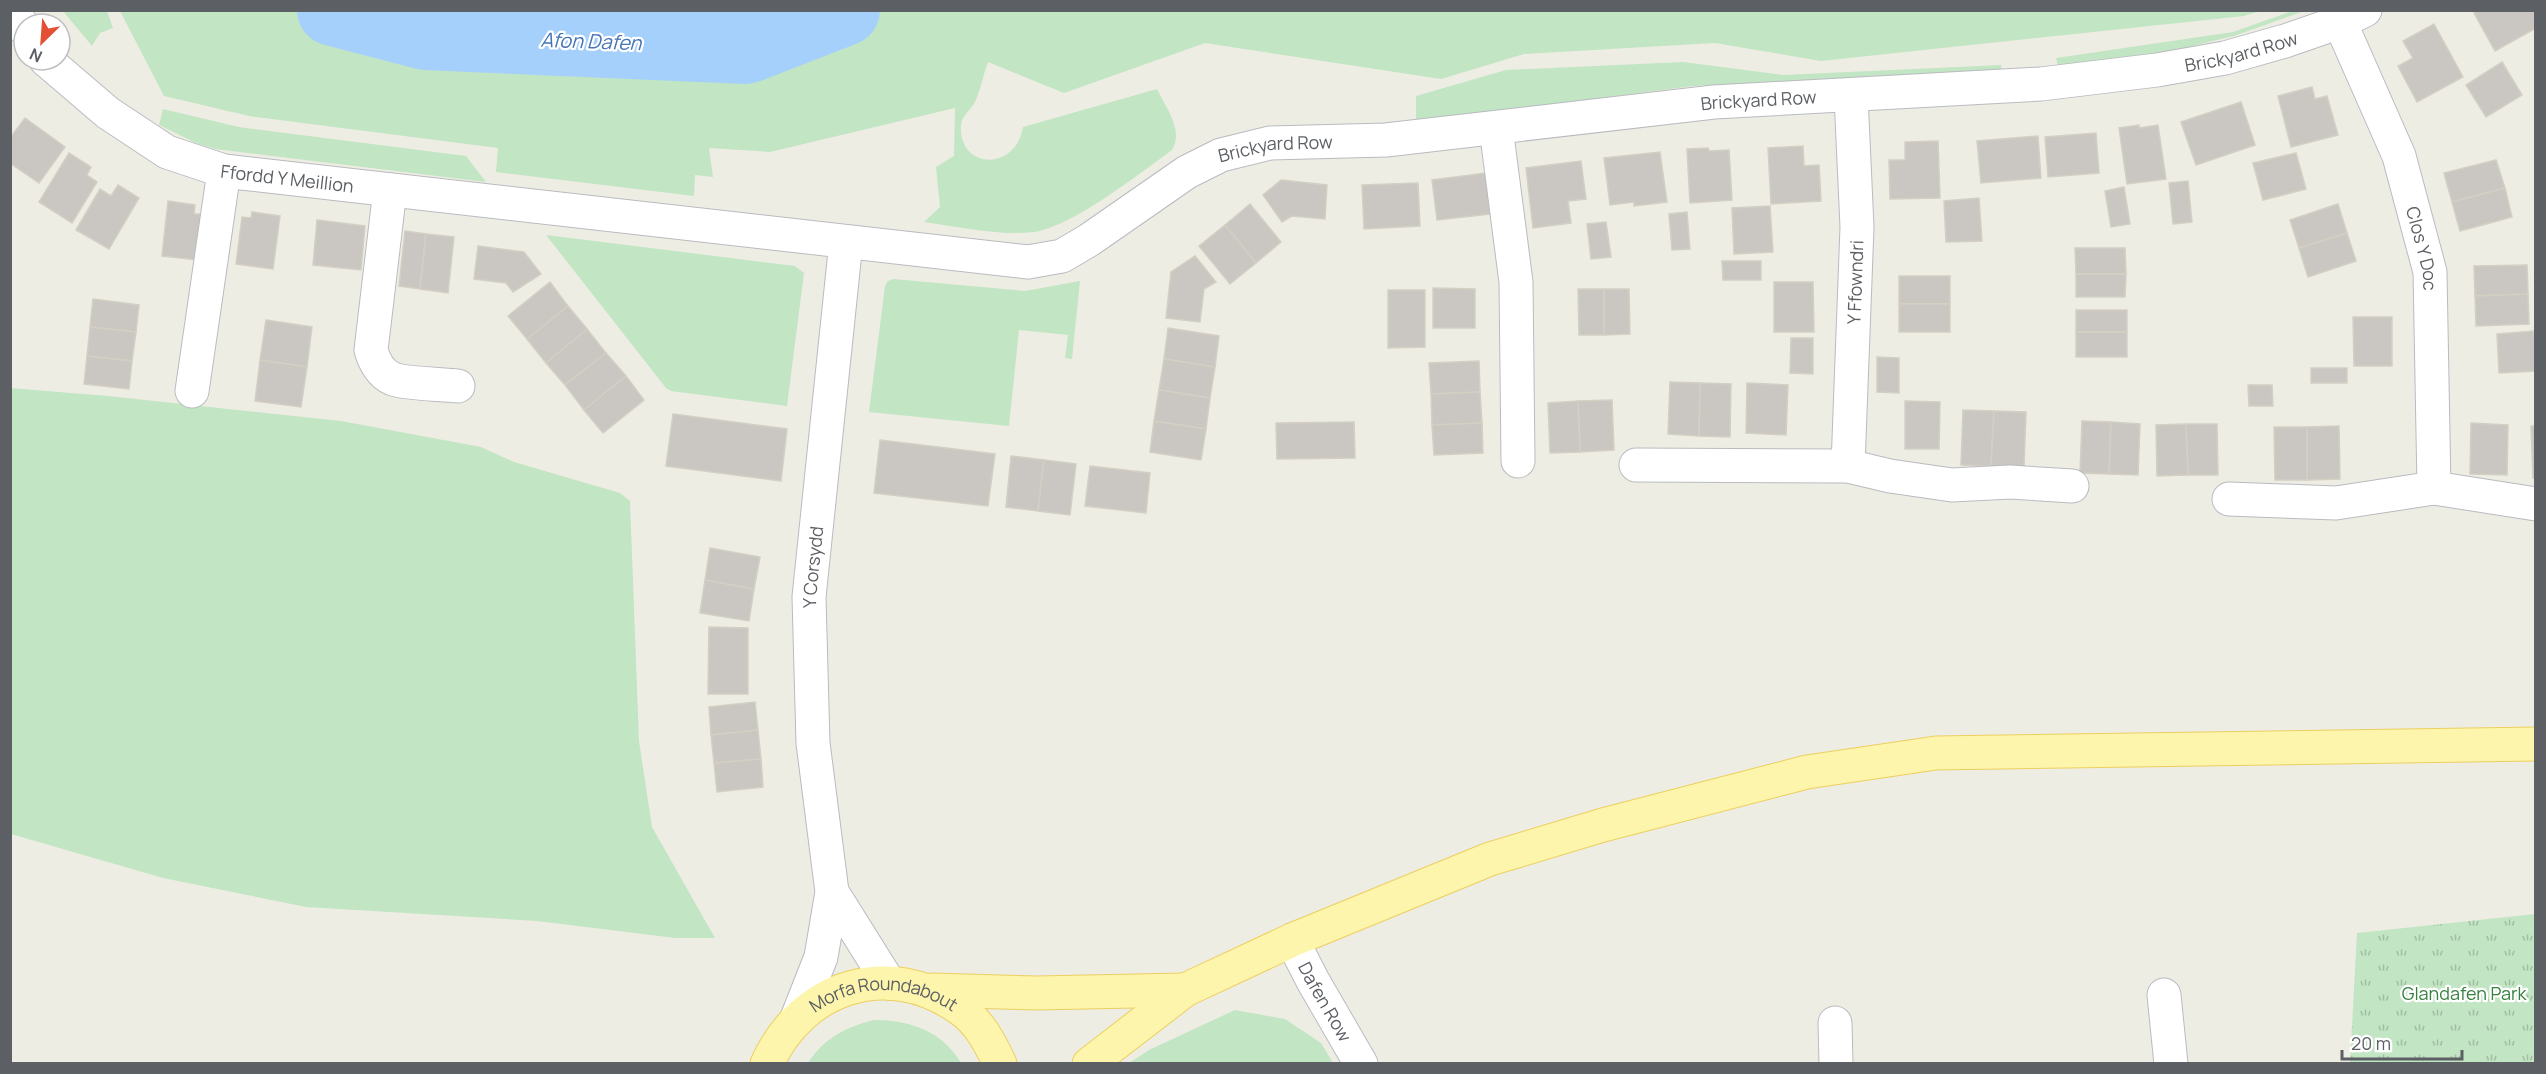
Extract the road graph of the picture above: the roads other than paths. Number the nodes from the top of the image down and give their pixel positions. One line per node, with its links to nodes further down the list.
1 (2352, 16): 3 (street, Brickyard Row); 14 (street, Clos Y Doc)
2 (60, 72): 5 (street, Ffordd Y Meillion)
3 (1851, 96): 4 (street, Brickyard Row); 12 (street, Y Ffowndri)
4 (1496, 129): 7 (street, Brickyard Row); 10 (street)
5 (224, 171): 6 (street, Ffordd Y Meillion); 9 (street)
6 (390, 190): 7 (street, Ffordd Y Meillion); 8 (street)
7 (846, 242): 18 (street, Y Corsydd)
8 (458, 386)
9 (192, 391)
10 (1518, 461)
11 (1636, 465): 12 (street)
12 (1848, 466): 13 (street)
13 (2072, 486)
14 (2434, 488): 15 (street); 16 (street)
15 (2229, 499)
16 (2535, 504)
17 (2535, 744): 19 (main road)
18 (832, 892): 20 (street, Y Corsydd); 24 (street, Y Corsydd)
19 (1292, 940): 22 (main road); 29 (street, Dafen Row)
20 (889, 983): 21 (main road, Morfa Roundabout); 24 (main road, Morfa Roundabout)
21 (927, 990): 22 (main road); 27 (main road, Morfa Roundabout)
22 (1185, 990): 28 (main road)
23 (2164, 995): 31 (street)
24 (797, 1018): 26 (main road, Morfa Roundabout)
25 (1835, 1023): 30 (street)
26 (768, 1064)
27 (1000, 1064)
28 (1089, 1064)
29 (1361, 1064)
30 (1836, 1064)
31 (2171, 1064)

